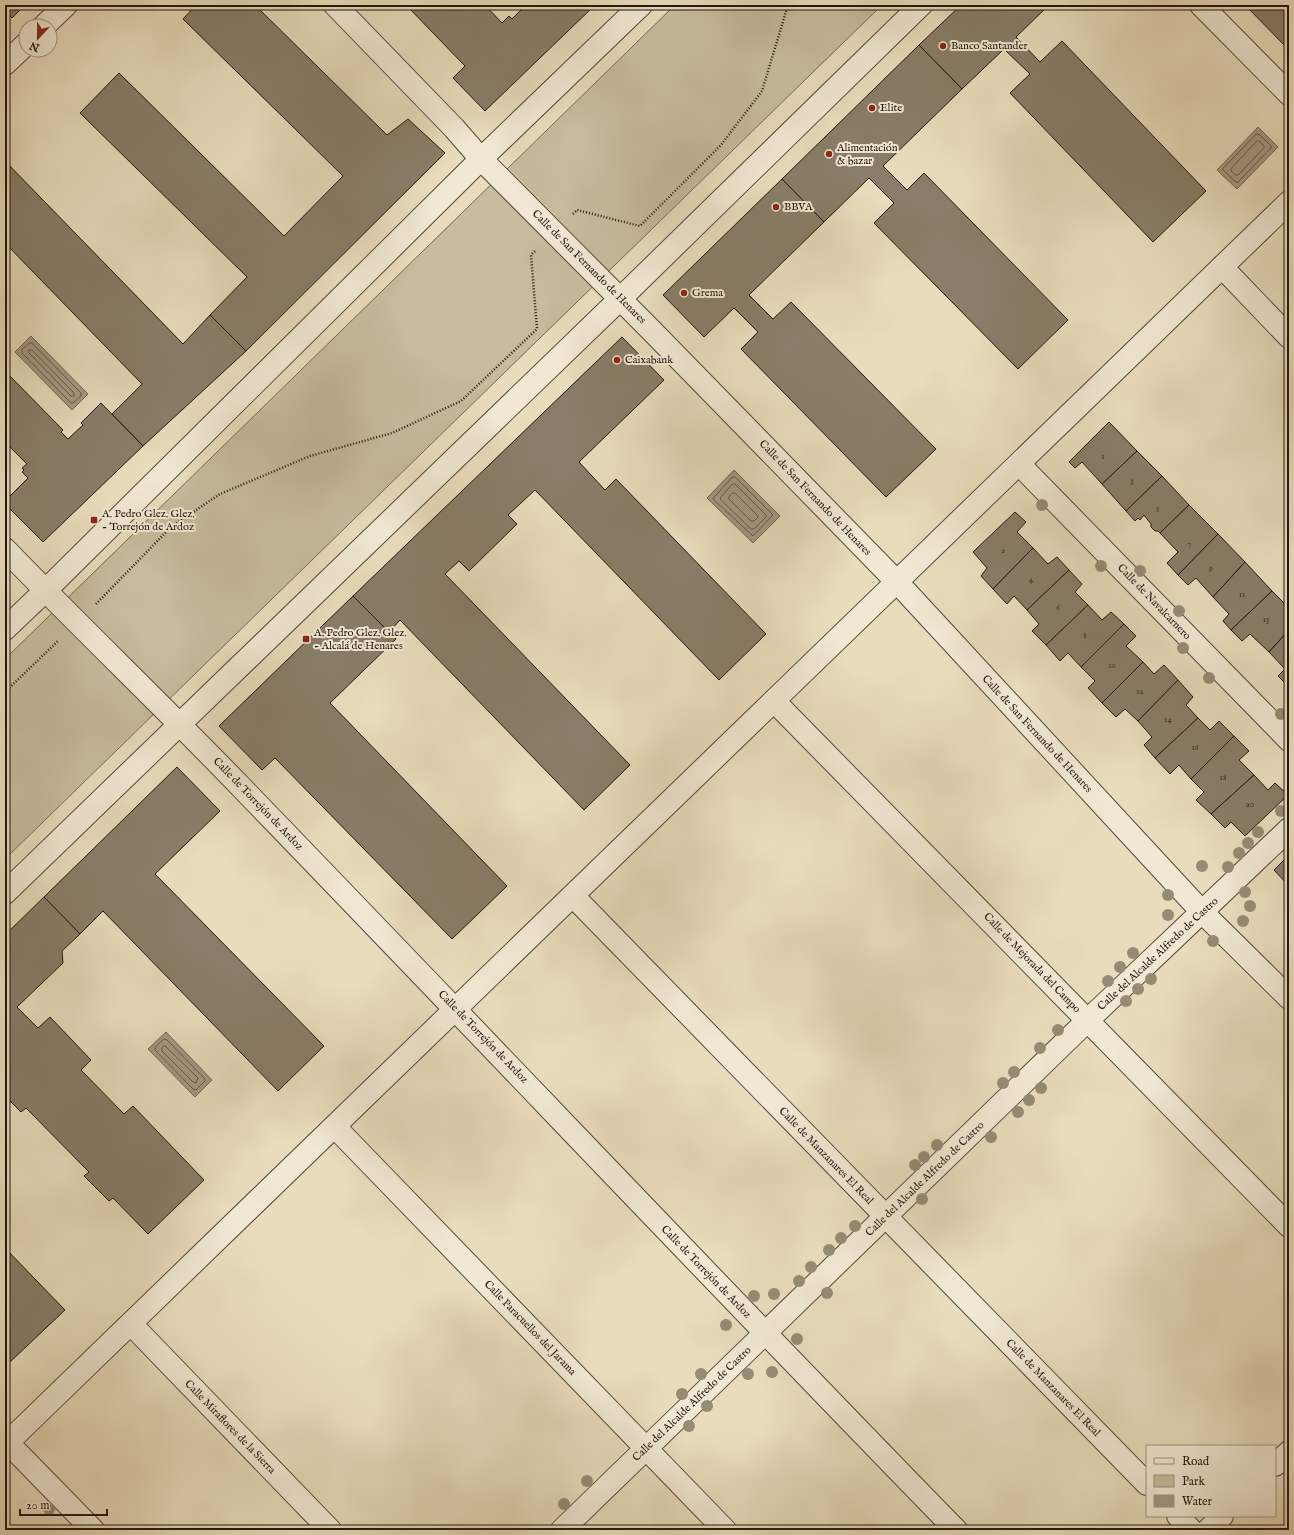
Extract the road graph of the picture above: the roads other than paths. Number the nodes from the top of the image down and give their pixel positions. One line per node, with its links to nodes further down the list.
1 (66, 5): 6 (street)
2 (335, 5): 10 (street, Calle de San Fernando de Henares)
3 (641, 5): 10 (street)
4 (921, 5): 13 (street)
5 (1201, 5): 9 (street)
6 (52, 18)
7 (18, 52): 8 (street)
8 (5, 64)
9 (1289, 94)
10 (481, 159): 13 (street, Calle de San Fernando de Henares); 18 (street)
11 (1289, 202): 12 (street)
12 (1222, 267): 14 (street); 15 (street)
13 (621, 298): 17 (street, Calle de San Fernando de Henares); 21 (street)
14 (1289, 337)
15 (1019, 464): 17 (street); 22 (street, Calle de Navalcarnero)
16 (5, 549): 18 (street, Calle de Torrejón de Ardoz)
17 (897, 582): 20 (street); 26 (street, Calle de San Fernando de Henares)
18 (45, 591): 19 (street); 21 (street, Calle de Torrejón de Ardoz)
19 (5, 629)
20 (774, 701): 25 (street); 29 (street, Calle de Mejorada del Campo)
21 (181, 724): 24 (street); 28 (street, Calle de Torrejón de Ardoz)
22 (1289, 740)
23 (1289, 829): 26 (street, Calle del Alcalde Alfredo de Castro)
24 (5, 893)
25 (572, 896): 28 (street); 31 (street, Calle de Manzanares El Real)
26 (1202, 912): 27 (street, Calle de San Fernando de Henares); 29 (street, Calle del Alcalde Alfredo de Castro)
27 (1289, 998)
28 (456, 1009): 30 (street); 34 (street, Calle de Torrejón de Ardoz)
29 (1088, 1020): 31 (street, Calle del Alcalde Alfredo de Castro); 32 (street, Calle de Mejorada del Campo)
30 (335, 1126): 33 (street); 36 (street, Calle Paracuellos del Jarama)
31 (886, 1217): 34 (street, Calle del Alcalde Alfredo de Castro); 39 (street, Calle de Manzanares El Real)
32 (1289, 1226)
33 (131, 1324): 35 (street); 43 (street, Calle Miraflores de la Sierra)
34 (765, 1334): 36 (street, Calle del Alcalde Alfredo de Castro); 46 (street, Calle de Torrejón de Ardoz)
35 (6, 1443): 42 (street)
36 (647, 1448): 44 (street, Calle del Alcalde Alfredo de Castro); 45 (street, Calle Paracuellos del Jarama)
37 (1289, 1452): 38 (street)
38 (1276, 1464)
39 (1146, 1483)
40 (1179, 1517): 47 (street)
41 (1221, 1517): 48 (street)
42 (93, 1530)
43 (330, 1530)
44 (562, 1530)
45 (725, 1530)
46 (956, 1530)
47 (1192, 1530)
48 (1208, 1530)

